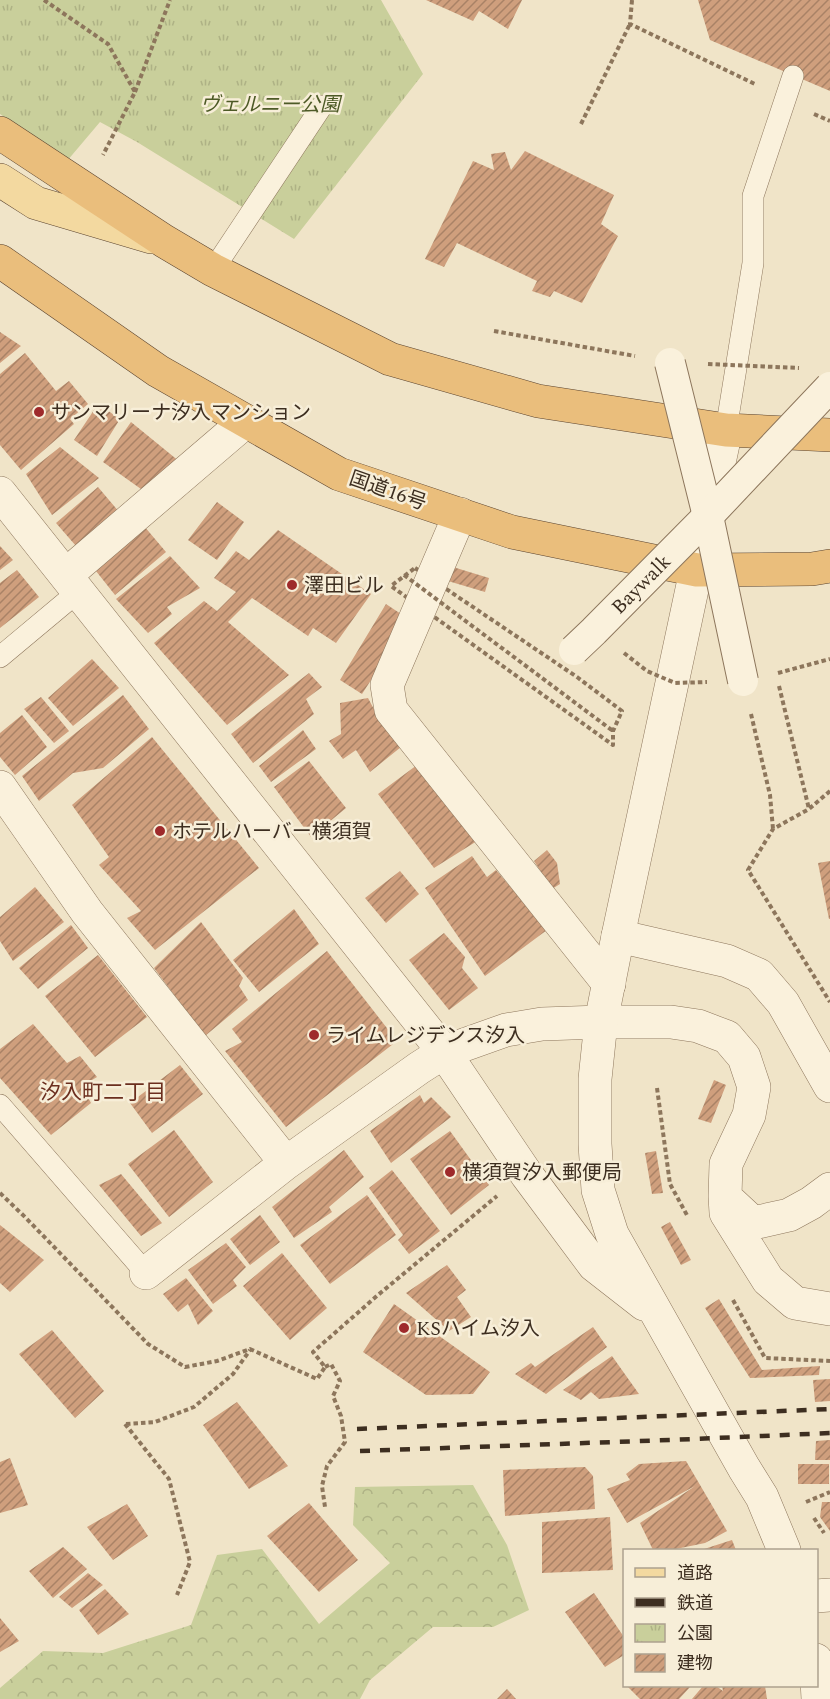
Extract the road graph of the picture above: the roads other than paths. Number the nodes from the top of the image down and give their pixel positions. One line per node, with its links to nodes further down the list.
1 (793, 76): 11 (lane)
2 (322, 106): 7 (lane)
3 (0, 133): 5 (highway)
4 (0, 180): 5 (main road)
5 (164, 241): 7 (highway)
6 (0, 261): 10 (highway, 国道16号)
7 (213, 270): 11 (highway)
8 (670, 363): 15 (street, bridge)
9 (830, 387): 15 (street, Baywalk, bridge)
10 (246, 421): 14 (highway, 国道16号); 18 (street)
11 (726, 430): 12 (highway); 17 (street)
12 (830, 435)
13 (0, 493): 18 (street)
14 (460, 514): 17 (highway, 国道16号); 24 (street)
15 (708, 516): 19 (street, Baywalk, bridge); 21 (street, bridge)
16 (830, 566): 17 (highway, 国道16号)
17 (697, 570): 23 (street)
18 (72, 583): 20 (lane); 26 (street)
19 (584, 641)
20 (0, 657)
21 (743, 681)
22 (0, 787): 29 (street)
23 (618, 936): 24 (street); 27 (street)
24 (609, 984): 25 (street)
25 (601, 1022): 26 (street); 31 (street); 34 (street)
26 (444, 1053): 29 (street); 34 (street)
27 (830, 1086)
28 (0, 1105): 32 (lane)
29 (285, 1163): 32 (street)
30 (830, 1190): 31 (street)
31 (725, 1196): 33 (street)
32 (146, 1273)
33 (830, 1310)
34 (657, 1314): 35 (street)
35 (783, 1549)

